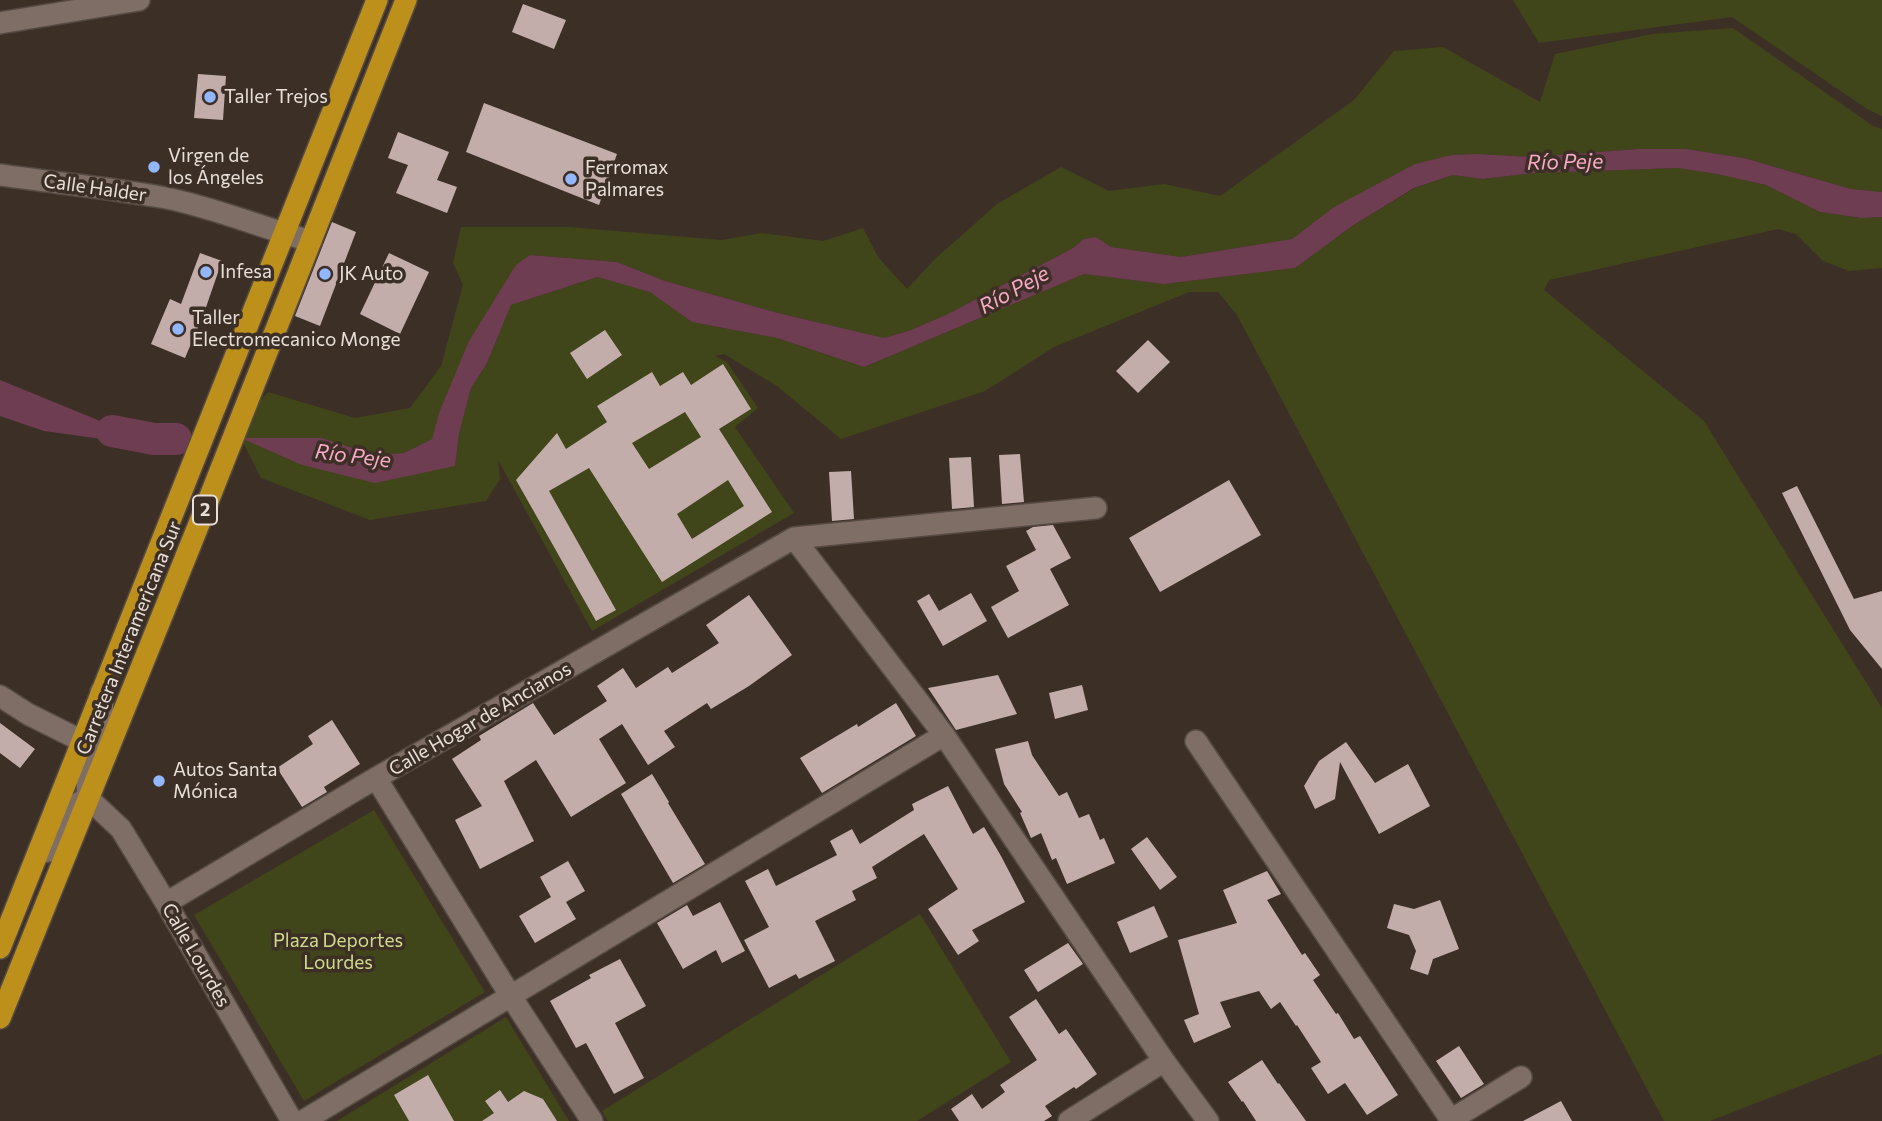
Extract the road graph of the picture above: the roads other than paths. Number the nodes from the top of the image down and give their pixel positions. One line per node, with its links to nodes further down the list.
1 (139, 0): 4 (street)
2 (377, 0): 6 (highway, Carretera Interamericana Sur / 2)
3 (406, 0): 7 (highway, Carretera Interamericana Sur / 2)
4 (0, 23)
5 (0, 175): 6 (street, Calle Halder)
6 (283, 234): 7 (street, Calle Halder); 10 (highway, Carretera Interamericana Sur / 2)
7 (311, 241): 16 (highway, Carretera Interamericana Sur / 2)
8 (1096, 508): 9 (street)
9 (794, 538): 12 (street); 15 (street, Calle Hogar de Ancianos)
10 (102, 692): 13 (highway, Carretera Interamericana Sur / 2); 16 (street)
11 (0, 696): 13 (street)
12 (943, 735): 20 (street); 22 (street)
13 (82, 741): 17 (highway, Carretera Interamericana Sur / 2)
14 (1196, 741): 24 (street)
15 (376, 778): 18 (street, Calle Hogar de Ancianos); 20 (street)
16 (88, 798): 17 (street); 18 (street, Calle Lourdes); 21 (highway, Carretera Interamericana Sur / 2)
17 (38, 853): 19 (highway, Carretera Interamericana Sur / 2)
18 (166, 902): 25 (street, Calle Lourdes)
19 (0, 948)
20 (510, 995): 26 (street); 27 (street)
21 (0, 1018)
22 (1164, 1061): 28 (street); 29 (street)
23 (1521, 1077): 24 (street)
24 (1450, 1120)
25 (292, 1121)
26 (303, 1121)
27 (592, 1121)
28 (1069, 1121)
29 (1208, 1121)

